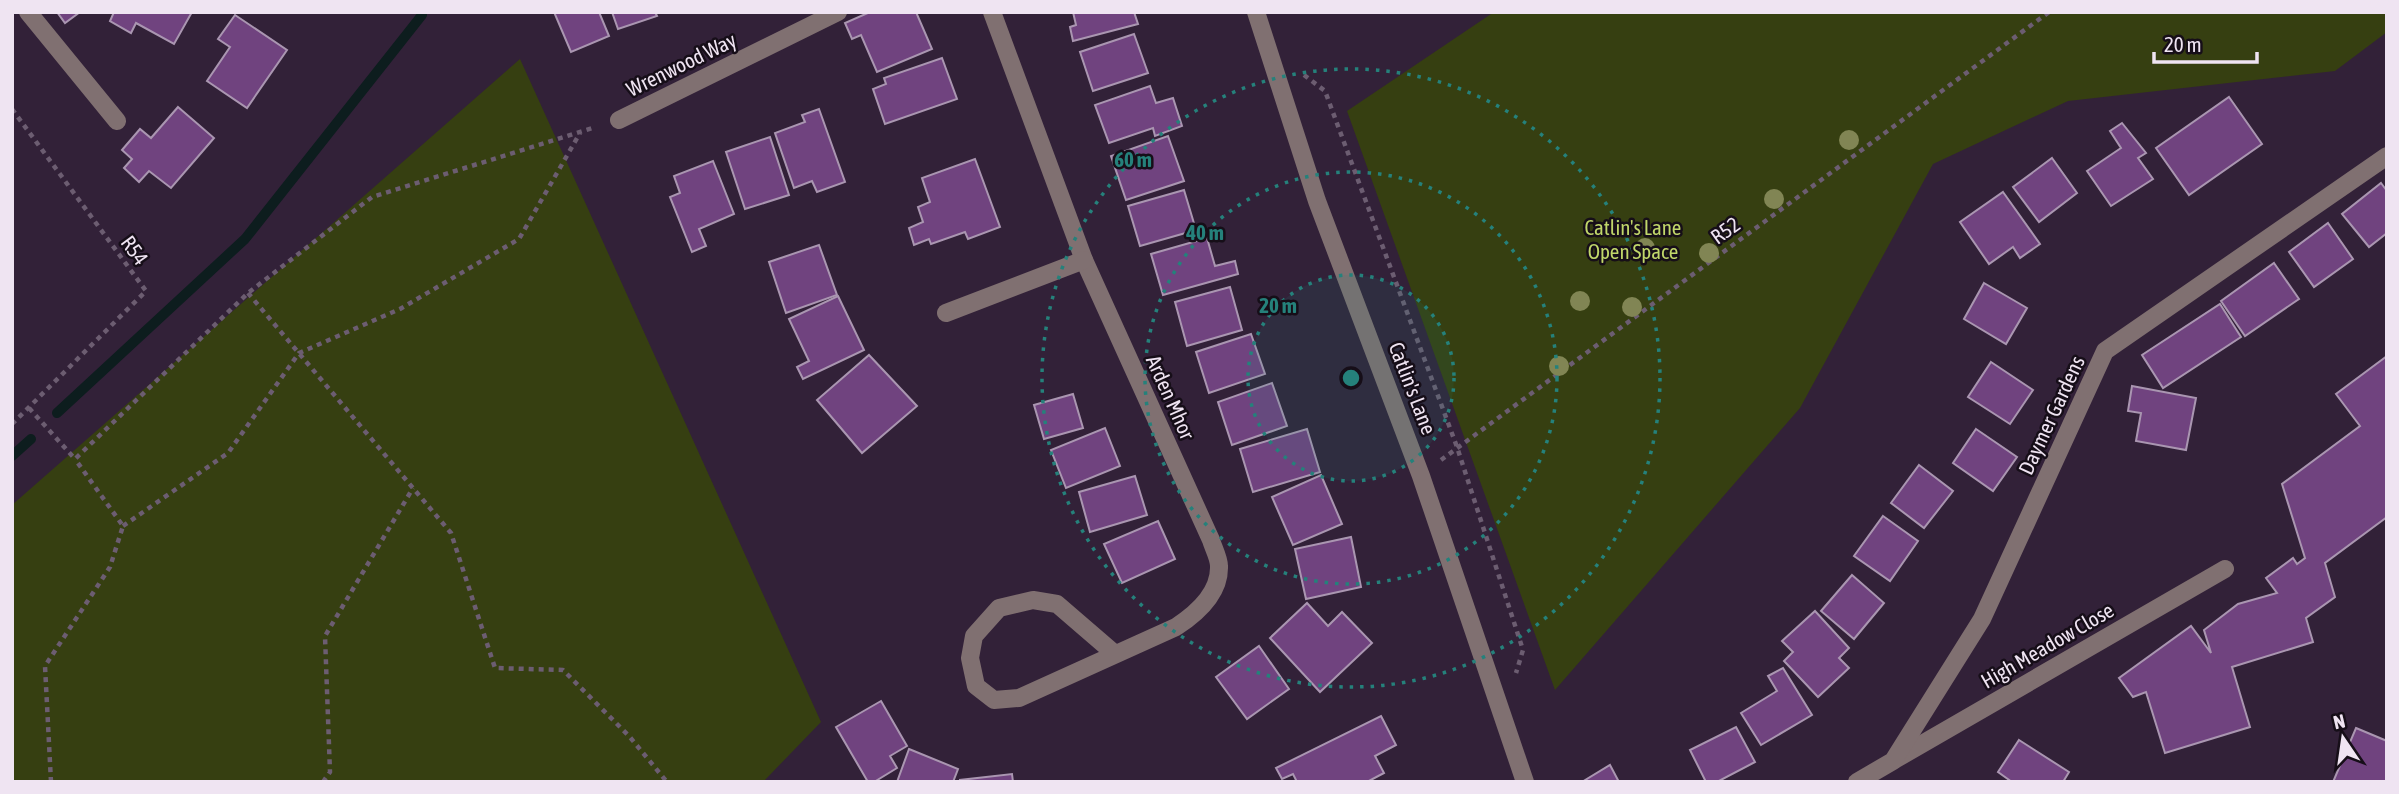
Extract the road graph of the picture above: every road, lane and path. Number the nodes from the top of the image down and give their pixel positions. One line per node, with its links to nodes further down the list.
1 (28, 12): 9 (street)
2 (838, 12): 8 (street, Wrenwood Way)
3 (992, 12): 12 (street, Arden Mhor)
4 (1256, 12): 6 (street, Catlin's Lane)
5 (2049, 12): 18 (path, R52)
6 (1267, 46): 18 (path); 20 (street, Catlin's Lane)
7 (12, 109): 16 (path, R54)
8 (619, 120): 10 (path)
9 (117, 121)
10 (581, 131): 13 (path); 15 (path)
11 (2387, 156): 26 (street, Daymer Gardens)
12 (1084, 260): 14 (street); 24 (street, Arden Mhor)
13 (248, 293): 15 (path); 19 (path)
14 (946, 313)
15 (299, 353): 21 (path); 22 (path)
16 (29, 408): 17 (path, R54); 19 (path)
17 (12, 424)
18 (1457, 447): 20 (path, R52); 25 (path)
19 (75, 459): 22 (path)
20 (1421, 476): 25 (street, Catlin's Lane)
21 (413, 488): 28 (path); 29 (path)
22 (122, 526): 27 (path)
23 (2225, 569): 26 (street, High Meadow Close)
24 (1115, 654): 24 (street, Arden Mhor)
25 (1503, 713): 30 (street, Catlin's Lane)
26 (1893, 761): 31 (street, Daymer Gardens)
27 (51, 782)
28 (323, 782)
29 (667, 782)
30 (1525, 782)
31 (1857, 782)

